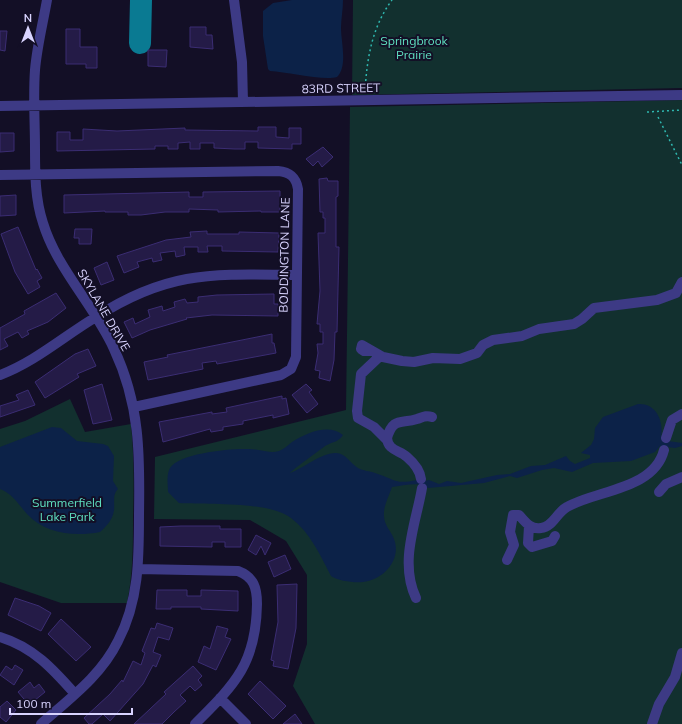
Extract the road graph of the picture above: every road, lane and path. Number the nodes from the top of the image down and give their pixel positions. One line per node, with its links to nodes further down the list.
1 (47, 0): 8 (street, SKYLANE DRIVE)
2 (234, 0): 6 (street)
3 (392, 0): 4 (path)
4 (365, 94)
5 (682, 95): 6 (street, 83RD STREET)
6 (243, 102): 8 (street, 83RD STREET)
7 (0, 106): 8 (street, 83RD STREET)
8 (34, 106): 13 (street, SKYLANE DRIVE)
9 (682, 110): 10 (path)
10 (647, 112)
11 (658, 117): 12 (path)
12 (682, 165)
13 (36, 174): 14 (street, BODDINGTON LANE); 15 (street, BODDINGTON LANE); 17 (street, SKYLANE DRIVE)
14 (0, 175)
15 (297, 275): 17 (street); 21 (street, BODDINGTON LANE)
16 (682, 282): 19 (street)
17 (96, 316): 20 (street); 21 (street, SKYLANE DRIVE)
18 (370, 350): 19 (street)
19 (380, 356): 25 (street)
20 (0, 375)
21 (134, 407): 32 (street, SKYLANE DRIVE)
22 (682, 414): 24 (street)
23 (432, 417): 25 (street)
24 (666, 438)
25 (388, 440): 33 (street)
26 (664, 450): 29 (street)
27 (682, 477): 28 (street)
28 (659, 492)
29 (529, 526): 30 (street); 31 (street)
30 (555, 536)
31 (507, 560)
32 (138, 569): 36 (street, SKYLANE DRIVE); 37 (street)
33 (416, 598)
34 (0, 637): 36 (street)
35 (682, 653): 41 (street)
36 (75, 694): 38 (street, SKYLANE DRIVE)
37 (220, 698): 39 (street); 40 (street)
38 (41, 724)
39 (195, 724)
40 (246, 724)
41 (652, 724)

